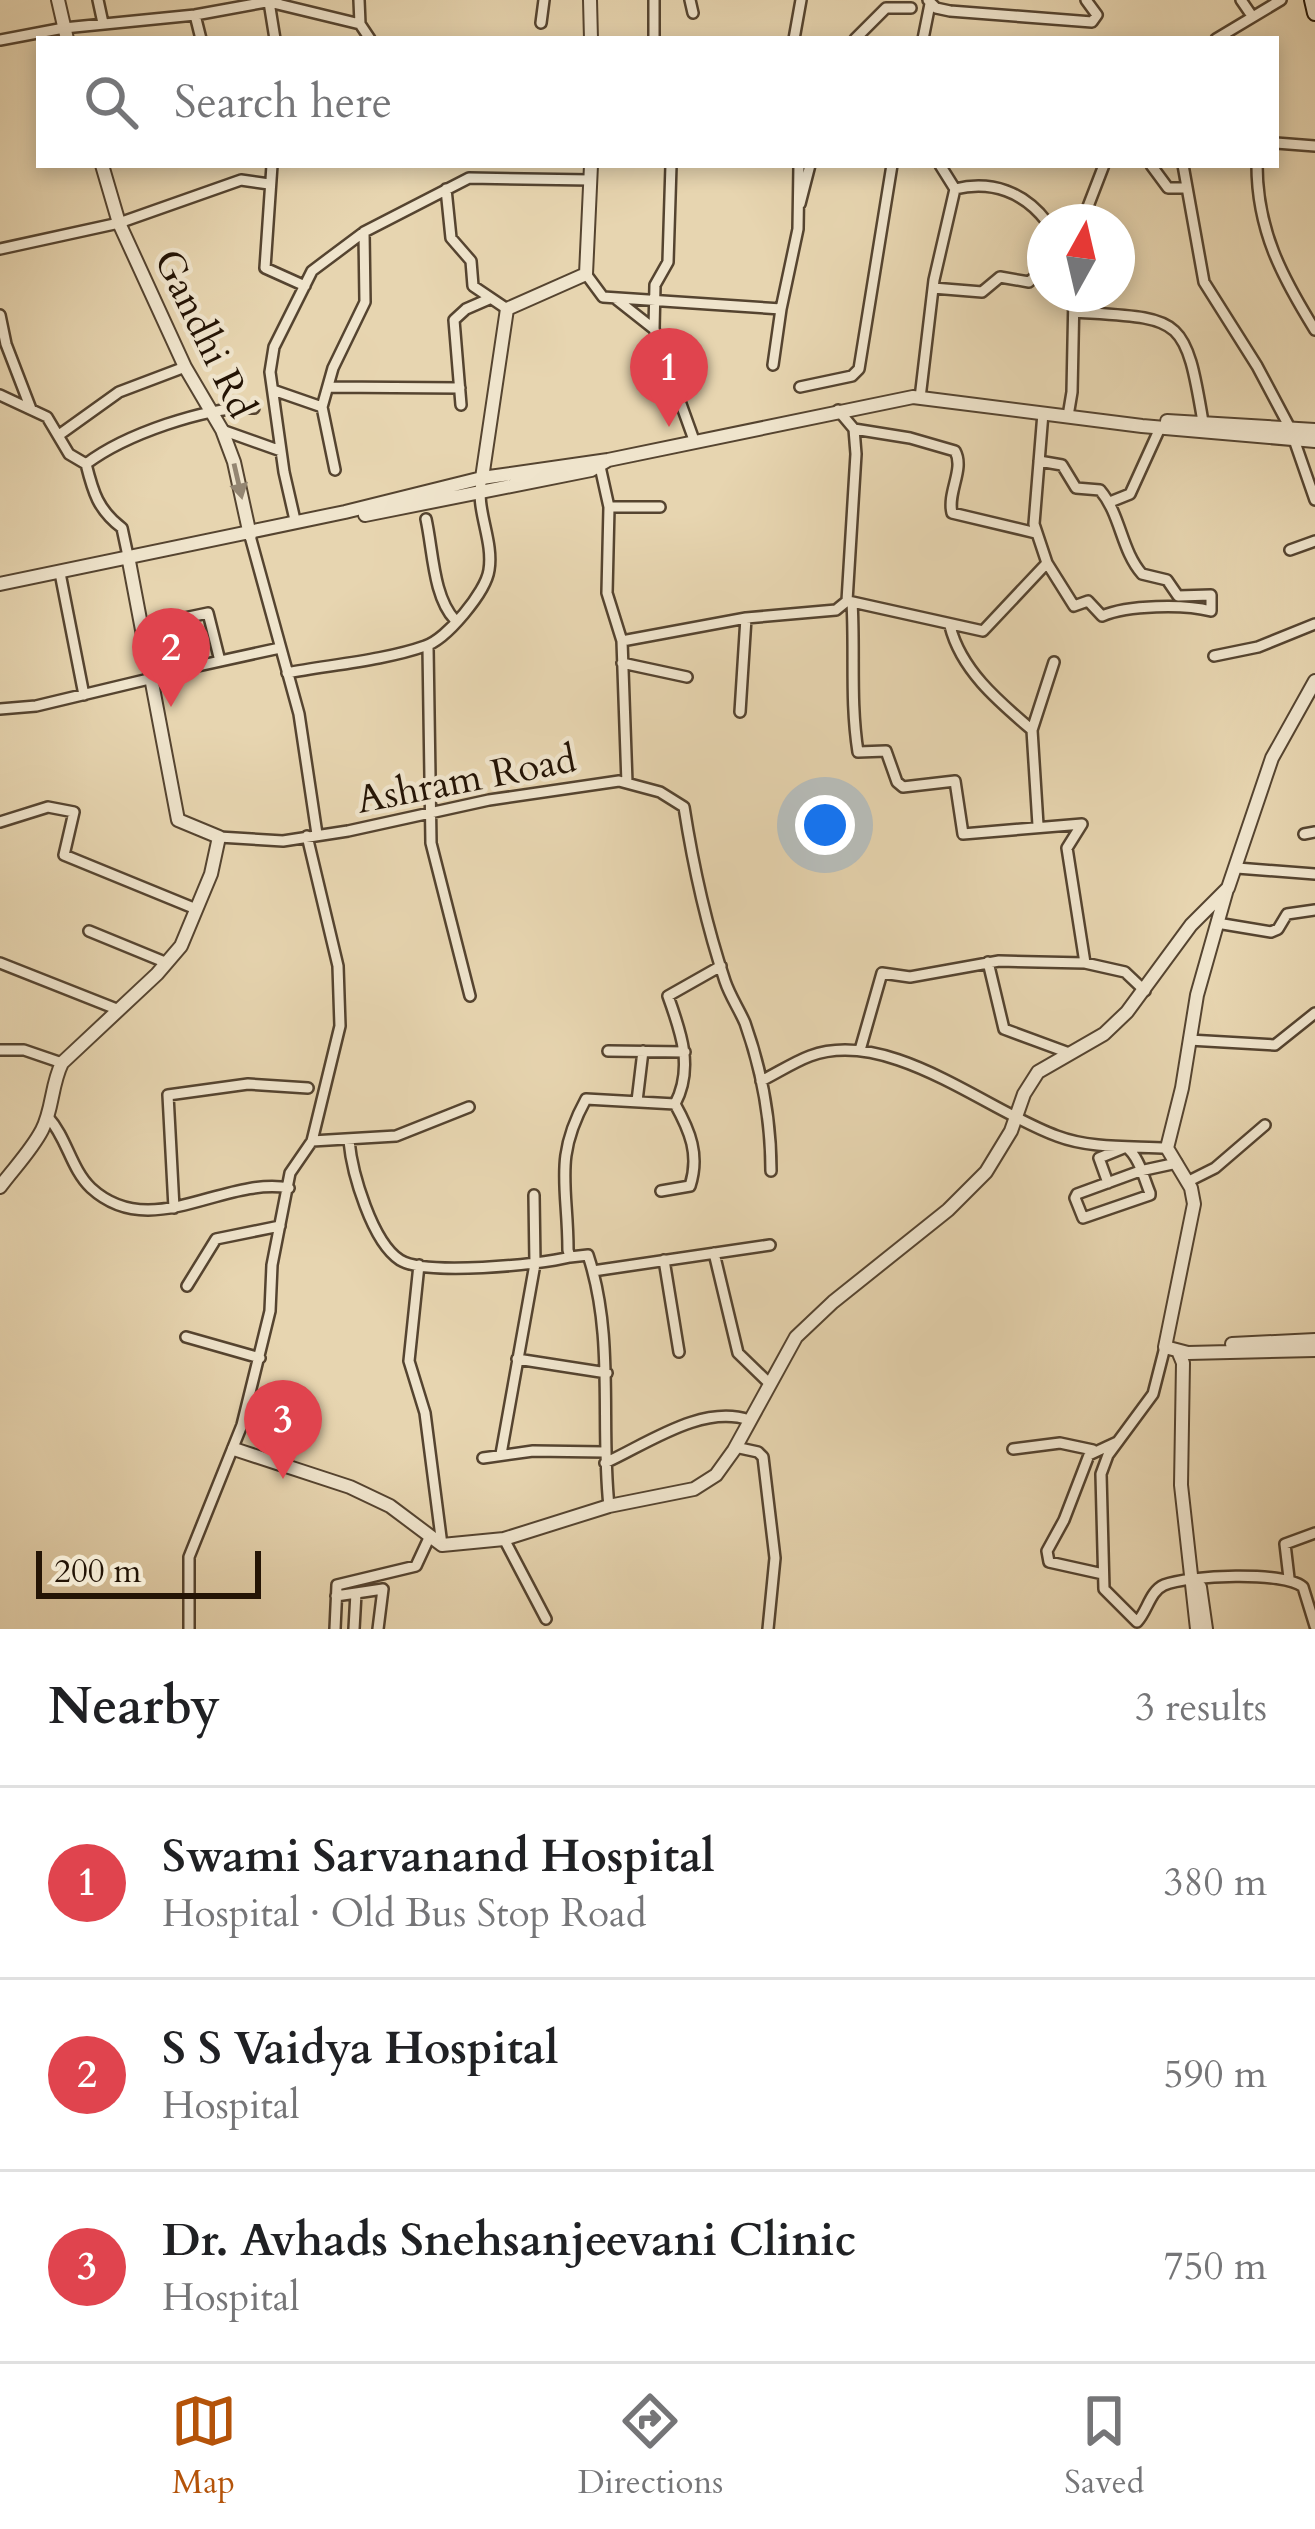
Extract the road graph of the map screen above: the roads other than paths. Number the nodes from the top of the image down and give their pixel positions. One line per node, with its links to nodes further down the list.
1 (58, 0): 23 (street)
2 (98, 0): 21 (street)
3 (359, 0): 22 (street)
4 (544, 0): 20 (street)
5 (590, 0): 28 (street)
6 (654, 0): 29 (street)
7 (690, 0): 16 (street)
8 (801, 0): 30 (street)
9 (1086, 0): 14 (street)
10 (1240, 0): 19 (street)
11 (1281, 0): 19 (street)
12 (1312, 0): 17 (main road)
13 (273, 1): 18 (street); 22 (street); 26 (street)
14 (929, 2): 32 (street)
15 (911, 8): 31 (street)
16 (693, 13)
17 (1315, 13)
18 (195, 15): 21 (street); 25 (street)
19 (1252, 16): 33 (street)
20 (541, 22)
21 (103, 23): 23 (street)
22 (360, 24): 27 (street)
23 (66, 33)
24 (36, 36): 34 (street)
25 (200, 36)
26 (275, 36)
27 (368, 36)
28 (591, 36)
29 (654, 36)
30 (795, 36)
31 (857, 36)
32 (923, 36)
33 (1221, 36)
34 (0, 40)
35 (1279, 143): 36 (street)
36 (1315, 146)
37 (103, 168): 60 (street, Gandhi Rd)
38 (237, 168): 52 (street)
39 (272, 168): 53 (street)
40 (464, 168): 51 (street)
41 (670, 168): 68 (street)
42 (799, 168): 59 (street)
43 (809, 168): 59 (street)
44 (892, 168): 78 (street)
45 (941, 168): 56 (street)
46 (1103, 168): 58 (street)
47 (1153, 168): 54 (street)
48 (1183, 168): 54 (street)
49 (1257, 168): 75 (street)
50 (591, 172): 51 (street); 63 (street)
51 (469, 178): 55 (street)
52 (242, 180): 53 (street); 60 (street)
53 (269, 184): 65 (street)
54 (1186, 188): 99 (street)
55 (446, 189): 61 (street); 69 (street)
56 (955, 189): 57 (street); 66 (street)
57 (1030, 204)
58 (1089, 204)
59 (798, 209): 71 (street)
60 (119, 223): 62 (street); 77 (street, Gandhi Rd)
61 (364, 232): 65 (street); 79 (street)
62 (0, 249)
63 (586, 274): 67 (street); 70 (street)
64 (1027, 282): 66 (street)
65 (305, 286): 81 (street)
66 (933, 288): 83 (street)
67 (614, 298): 68 (street); 74 (street)
68 (654, 298): 71 (street); 74 (street)
69 (488, 299): 70 (street); 80 (street)
70 (507, 308): 108 (street)
71 (781, 309): 76 (street)
72 (1075, 312): 91 (street); 93 (street)
73 (0, 315): 87 (street)
74 (654, 329): 101 (street)
75 (1315, 330)
76 (773, 365)
77 (184, 367): 89 (street, Gandhi Rd); 100 (street)
78 (800, 387)
79 (328, 388): 80 (street); 85 (street)
80 (460, 388): 84 (street)
81 (273, 390): 85 (street); 103 (street)
82 (0, 395): 87 (street)
83 (920, 398): 88 (street); 90 (street)
84 (461, 405)
85 (322, 407): 107 (street)
86 (254, 408): 89 (street)
87 (31, 410): 100 (street)
88 (838, 410): 95 (street); 101 (street)
89 (212, 412): 97 (street, Gandhi Rd); 106 (street)
90 (1043, 412): 91 (street); 104 (street)
91 (1068, 416): 92 (street)
92 (1130, 422): 93 (street); 94 (street)
93 (1203, 422): 96 (street)
94 (1160, 428): 96 (street); 110 (street)
95 (854, 429): 116 (street); 123 (street)
96 (1228, 429): 99 (street)
97 (222, 430): 103 (street); 115 (street, Gandhi Rd, one-way to 115)
98 (1315, 430): 99 (street)
99 (1292, 434): 102 (street); 109 (street)
100 (59, 435): 106 (street)
101 (694, 440): 105 (street)
102 (1315, 441)
103 (281, 451): 114 (street)
104 (1039, 461): 110 (street); 116 (street)
105 (602, 462): 108 (street); 111 (street)
106 (86, 464): 119 (street)
107 (335, 470)
108 (480, 484): 114 (street); 115 (street); 125 (street)
109 (1315, 500)
110 (1110, 502): 120 (street)
111 (609, 507): 112 (street); 129 (street)
112 (660, 507)
113 (426, 519): 125 (street)
114 (295, 520): 115 (street)
115 (249, 533): 119 (street); 131 (street)
116 (1036, 533): 120 (street)
117 (1315, 541): 118 (street)
118 (1290, 550)
119 (129, 560): 121 (street); 128 (street)
120 (1047, 562): 127 (street)
121 (61, 576): 122 (street); 140 (street)
122 (0, 586)
123 (849, 601): 124 (street); 127 (street); 147 (street)
124 (746, 618): 129 (street); 142 (street)
125 (455, 620): 130 (street)
126 (1315, 624): 132 (street)
127 (950, 626): 143 (street)
128 (141, 627): 133 (street); 138 (street)
129 (622, 640): 134 (street)
130 (428, 646): 136 (street); 145 (street)
131 (280, 647): 133 (street); 136 (street)
132 (1214, 656)
133 (220, 661): 138 (street)
134 (622, 662): 137 (street); 144 (street)
135 (1054, 662): 143 (street)
136 (287, 673): 148 (street)
137 (687, 676)
138 (153, 677): 140 (street); 149 (street)
139 (1315, 681): 150 (street)
140 (84, 695): 141 (street)
141 (0, 709)
142 (740, 712)
143 (1032, 730): 147 (street)
144 (627, 783): 145 (street, Ashram Road); 161 (street)
145 (432, 812): 148 (street, Ashram Road); 163 (street)
146 (0, 822): 153 (street)
147 (1037, 825): 160 (street)
148 (312, 835): 149 (street, Ashram Road); 182 (street)
149 (219, 837): 153 (street)
150 (1237, 868): 151 (street); 152 (street)
151 (1315, 874)
152 (1228, 888): 155 (street); 162 (street)
153 (196, 909): 159 (street)
154 (1315, 910): 155 (street)
155 (1217, 923): 166 (street)
156 (89, 931): 159 (street)
157 (0, 962): 164 (street)
158 (988, 962): 160 (street); 168 (street); 172 (street)
159 (166, 963): 164 (street)
160 (1085, 963): 162 (street)
161 (722, 966): 171 (street); 174 (street)
162 (1145, 991): 172 (street)
163 (470, 996)
164 (119, 1010): 173 (street)
165 (1315, 1013): 166 (street)
166 (1189, 1040): 184 (street)
167 (0, 1050): 173 (street)
168 (860, 1050): 174 (street); 180 (street)
169 (608, 1051): 170 (street)
170 (643, 1052): 171 (street); 176 (street)
171 (685, 1052): 177 (street)
172 (1069, 1053): 180 (street)
173 (62, 1063): 179 (street)
174 (761, 1081): 186 (street)
175 (308, 1088): 194 (street)
176 (637, 1101): 177 (street); 198 (street)
177 (675, 1104): 192 (street)
178 (469, 1107): 183 (street)
179 (47, 1117): 190 (street); 194 (street)
180 (1014, 1120): 184 (street); 212 (street)
181 (1265, 1125): 188 (street)
182 (312, 1141): 183 (street); 191 (street)
183 (349, 1141): 200 (street)
184 (1167, 1148): 185 (street)
185 (1177, 1163): 187 (street); 188 (street)
186 (771, 1171)
187 (1140, 1171): 189 (street); 189 (street); 189 (street)
188 (1187, 1181): 206 (street)
189 (1108, 1183)
190 (0, 1187)
191 (289, 1188): 194 (street); 195 (street)
192 (661, 1191)
193 (534, 1196): 201 (street)
194 (174, 1208)
195 (280, 1226): 203 (street); 209 (street)
196 (770, 1245): 197 (street)
197 (714, 1253): 199 (street); 212 (street)
198 (569, 1257): 201 (street); 202 (street)
199 (664, 1260): 202 (street); 208 (street)
200 (419, 1264): 201 (street); 225 (street)
201 (535, 1264): 210 (street)
202 (593, 1271): 211 (street)
203 (187, 1286)
204 (186, 1337): 209 (street)
205 (1315, 1340): 206 (street)
206 (1172, 1349): 207 (street); 214 (street); 228 (street)
207 (1315, 1350)
208 (679, 1352)
209 (260, 1358): 216 (street)
210 (517, 1359): 211 (street); 219 (street)
211 (607, 1373): 221 (street)
212 (770, 1384): 213 (street)
213 (748, 1420): 215 (street); 221 (street)
214 (1118, 1442): 218 (street); 226 (street)
215 (735, 1447): 222 (street); 237 (street)
216 (234, 1449): 225 (street); 233 (street)
217 (1013, 1449): 218 (street)
218 (1093, 1450): 226 (street)
219 (501, 1454): 220 (street); 221 (street)
220 (482, 1458)
221 (604, 1458): 222 (street)
222 (609, 1507): 224 (street)
223 (1315, 1533): 227 (street)
224 (504, 1539): 225 (street); 232 (street)
225 (435, 1542): 230 (street)
226 (1103, 1574): 228 (street)
227 (1289, 1578): 228 (street); 231 (street)
228 (1195, 1580): 238 (street)
229 (356, 1593): 230 (street); 235 (street); 236 (street)
230 (336, 1596): 234 (street)
231 (1314, 1617)
232 (545, 1618)
233 (189, 1629)
234 (334, 1629)
235 (354, 1629)
236 (378, 1629)
237 (768, 1629)
238 (1202, 1629)

